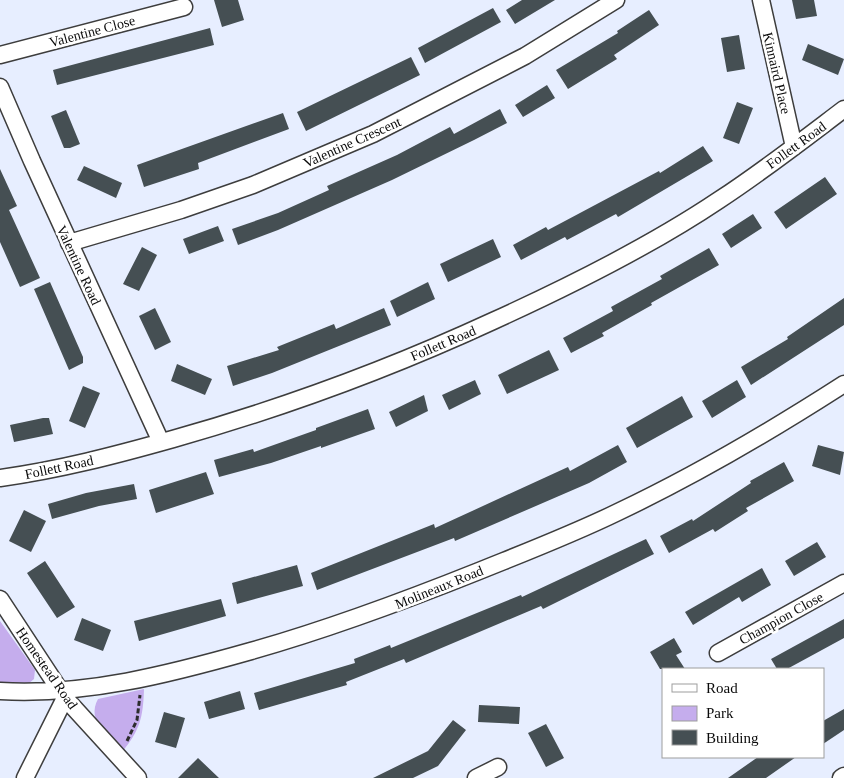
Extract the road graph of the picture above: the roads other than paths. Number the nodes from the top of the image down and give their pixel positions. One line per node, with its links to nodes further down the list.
1 (616, 0): 8 (street, Valentine Crescent)
2 (761, 0): 7 (street, Kinnaird Place)
3 (184, 7): 4 (street, Valentine Close)
4 (0, 55)
5 (0, 87): 8 (street, Valentine Road)
6 (844, 110): 7 (street, Follett Road)
7 (794, 146): 10 (street, Follett Road)
8 (69, 243): 10 (street, Valentine Road)
9 (844, 384): 16 (street, Molineaux Road)
10 (161, 442): 11 (street, Follett Road)
11 (0, 478)
12 (844, 583): 14 (street, Champion Close)
13 (0, 599): 16 (street, Homestead Road)
14 (718, 653)
15 (0, 691): 16 (street, Molineaux Road)
16 (63, 694): 18 (street); 19 (street, Homestead Road)
17 (498, 767): 20 (street)
18 (25, 778)
19 (138, 778)
20 (476, 778)

